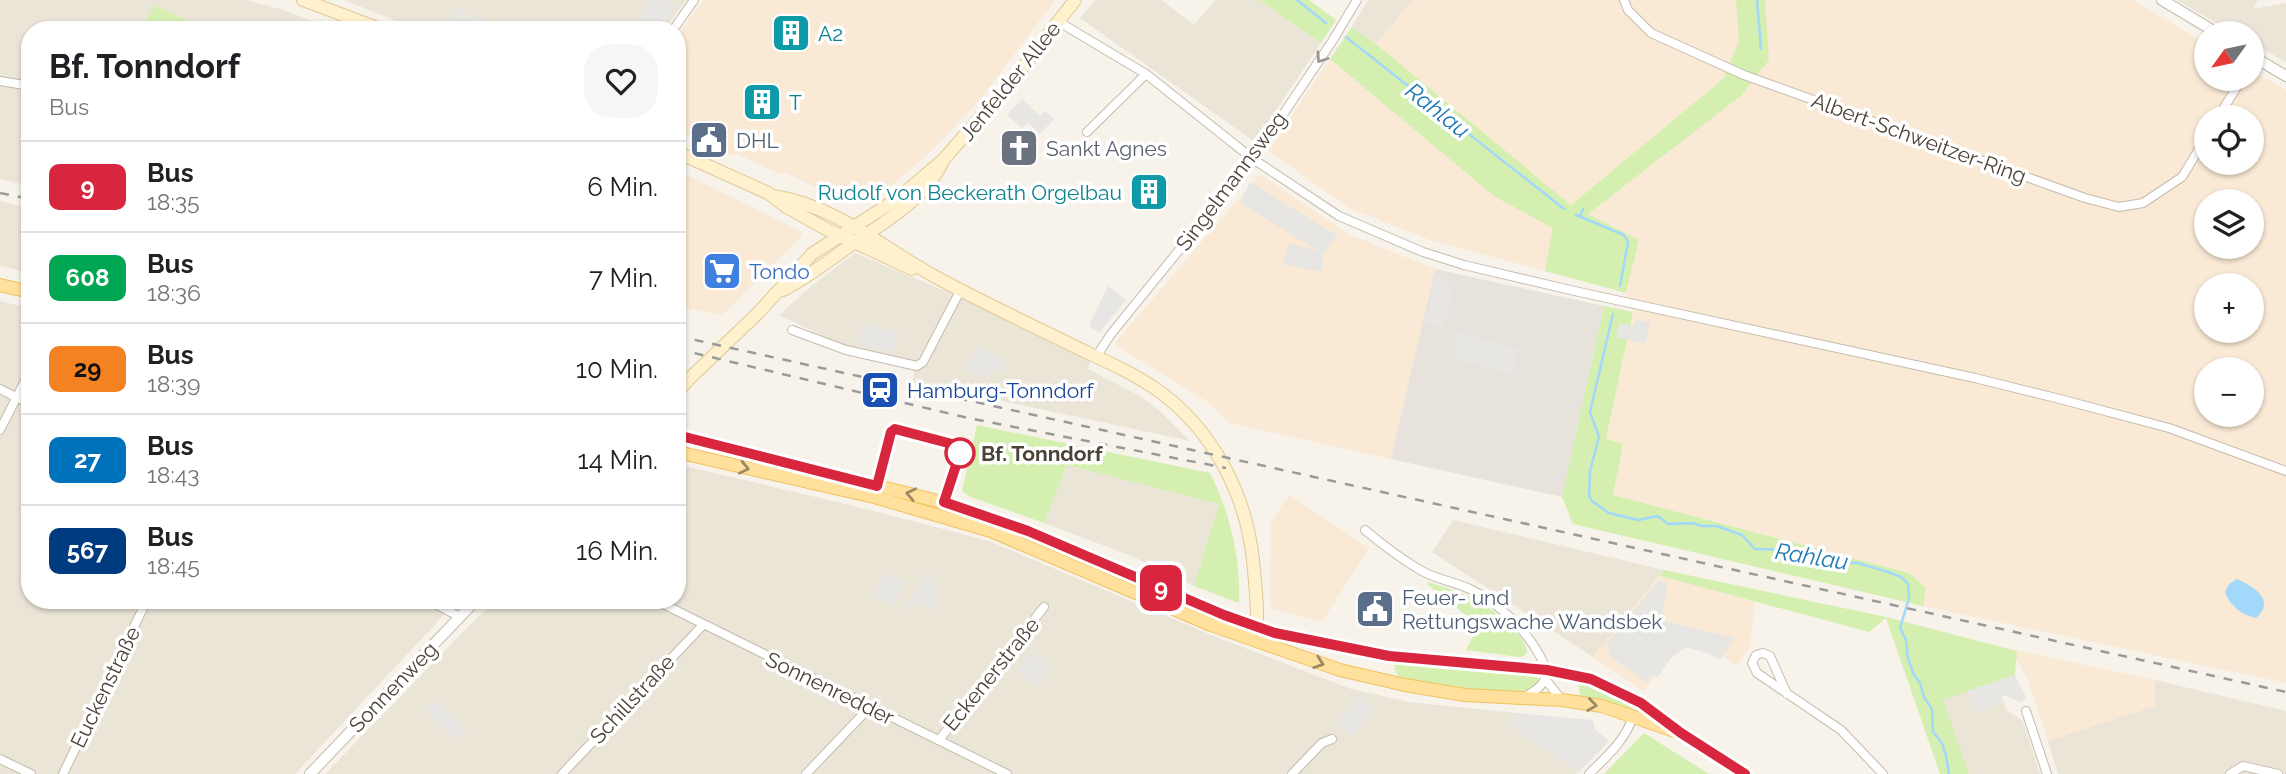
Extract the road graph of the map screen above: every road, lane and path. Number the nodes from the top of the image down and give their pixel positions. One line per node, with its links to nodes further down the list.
1 (303, 0): 7 (main road)
2 (694, 0): 8 (street)
3 (1076, 0): 10 (main road, Jenfelder Allee)
4 (1357, 0): 19 (street, Singelmannsweg, one-way to 19)
5 (1625, 0): 18 (street, Albert-Schweitzer-Ring)
6 (2162, 0): 9 (street)
7 (359, 21)
8 (679, 21)
9 (2197, 21)
10 (1059, 22): 12 (street); 20 (main road, Jenfelder Allee)
11 (2264, 64): 13 (street)
12 (1146, 74): 16 (street); 19 (street)
13 (2286, 76)
14 (0, 81): 15 (street)
15 (21, 84)
16 (1087, 132)
17 (686, 156): 21 (main road)
18 (2194, 157)
19 (1253, 159): 32 (street, Singelmannsweg); 41 (street)
20 (943, 160): 22 (main road, Jenfelder Allee); 23 (main road, Jenfelder Allee)
21 (774, 196): 22 (main road); 24 (main road)
22 (855, 226): 23 (main road); 24 (main road)
23 (868, 234): 25 (main road, Jenfelder Allee); 26 (main road)
24 (840, 236): 25 (main road); 30 (main road)
25 (855, 242): 26 (main road); 30 (main road)
26 (933, 275): 28 (main road)
27 (0, 285): 29 (main road)
28 (961, 289): 31 (street); 32 (main road)
29 (21, 290)
30 (779, 292): 33 (main road)
31 (792, 330)
32 (1096, 357): 50 (main road)
33 (686, 377)
34 (21, 388): 36 (street)
35 (0, 389): 36 (street)
36 (16, 397): 37 (street); 38 (street)
37 (21, 400)
38 (0, 430)
39 (686, 437): 50 (main road, one-way to 39)
40 (686, 454): 51 (main road, one-way to 51)
41 (2286, 471)
42 (1366, 530): 52 (street)
43 (1044, 607): 61 (street, Eckenerstraße)
44 (143, 609): 65 (street, Euckenstraße)
45 (445, 609): 48 (street)
46 (468, 609): 48 (street, Sonnenweg)
47 (672, 609): 49 (street, Sonnenredder)
48 (460, 617): 66 (street, Sonnenweg)
49 (703, 625): 56 (street, Sonnenredder); 67 (street, Schillstraße)
50 (1257, 627): 51 (main road); 52 (main road)
51 (1255, 641): 54 (main road, one-way to 54)
52 (1546, 675): 54 (street); 55 (street); 59 (main road)
53 (1787, 694): 53 (street); 73 (street)
54 (1521, 699): 55 (main road)
55 (1562, 700): 58 (main road, one-way to 58)
56 (869, 708): 61 (street, Sonnenredder); 68 (street)
57 (2026, 711): 74 (street)
58 (1633, 716): 59 (main road); 71 (street)
59 (1681, 733): 72 (main road)
60 (1332, 739): 70 (street)
61 (939, 740): 69 (street, Sonnenredder)
62 (0, 760): 64 (street)
63 (2230, 773): 75 (street)
64 (31, 774)
65 (63, 774)
66 (310, 774)
67 (562, 774)
68 (806, 774)
69 (1007, 774)
70 (1292, 774)
71 (1589, 774)
72 (1745, 774)
73 (1883, 774)
74 (2047, 774)
75 (2278, 774)

